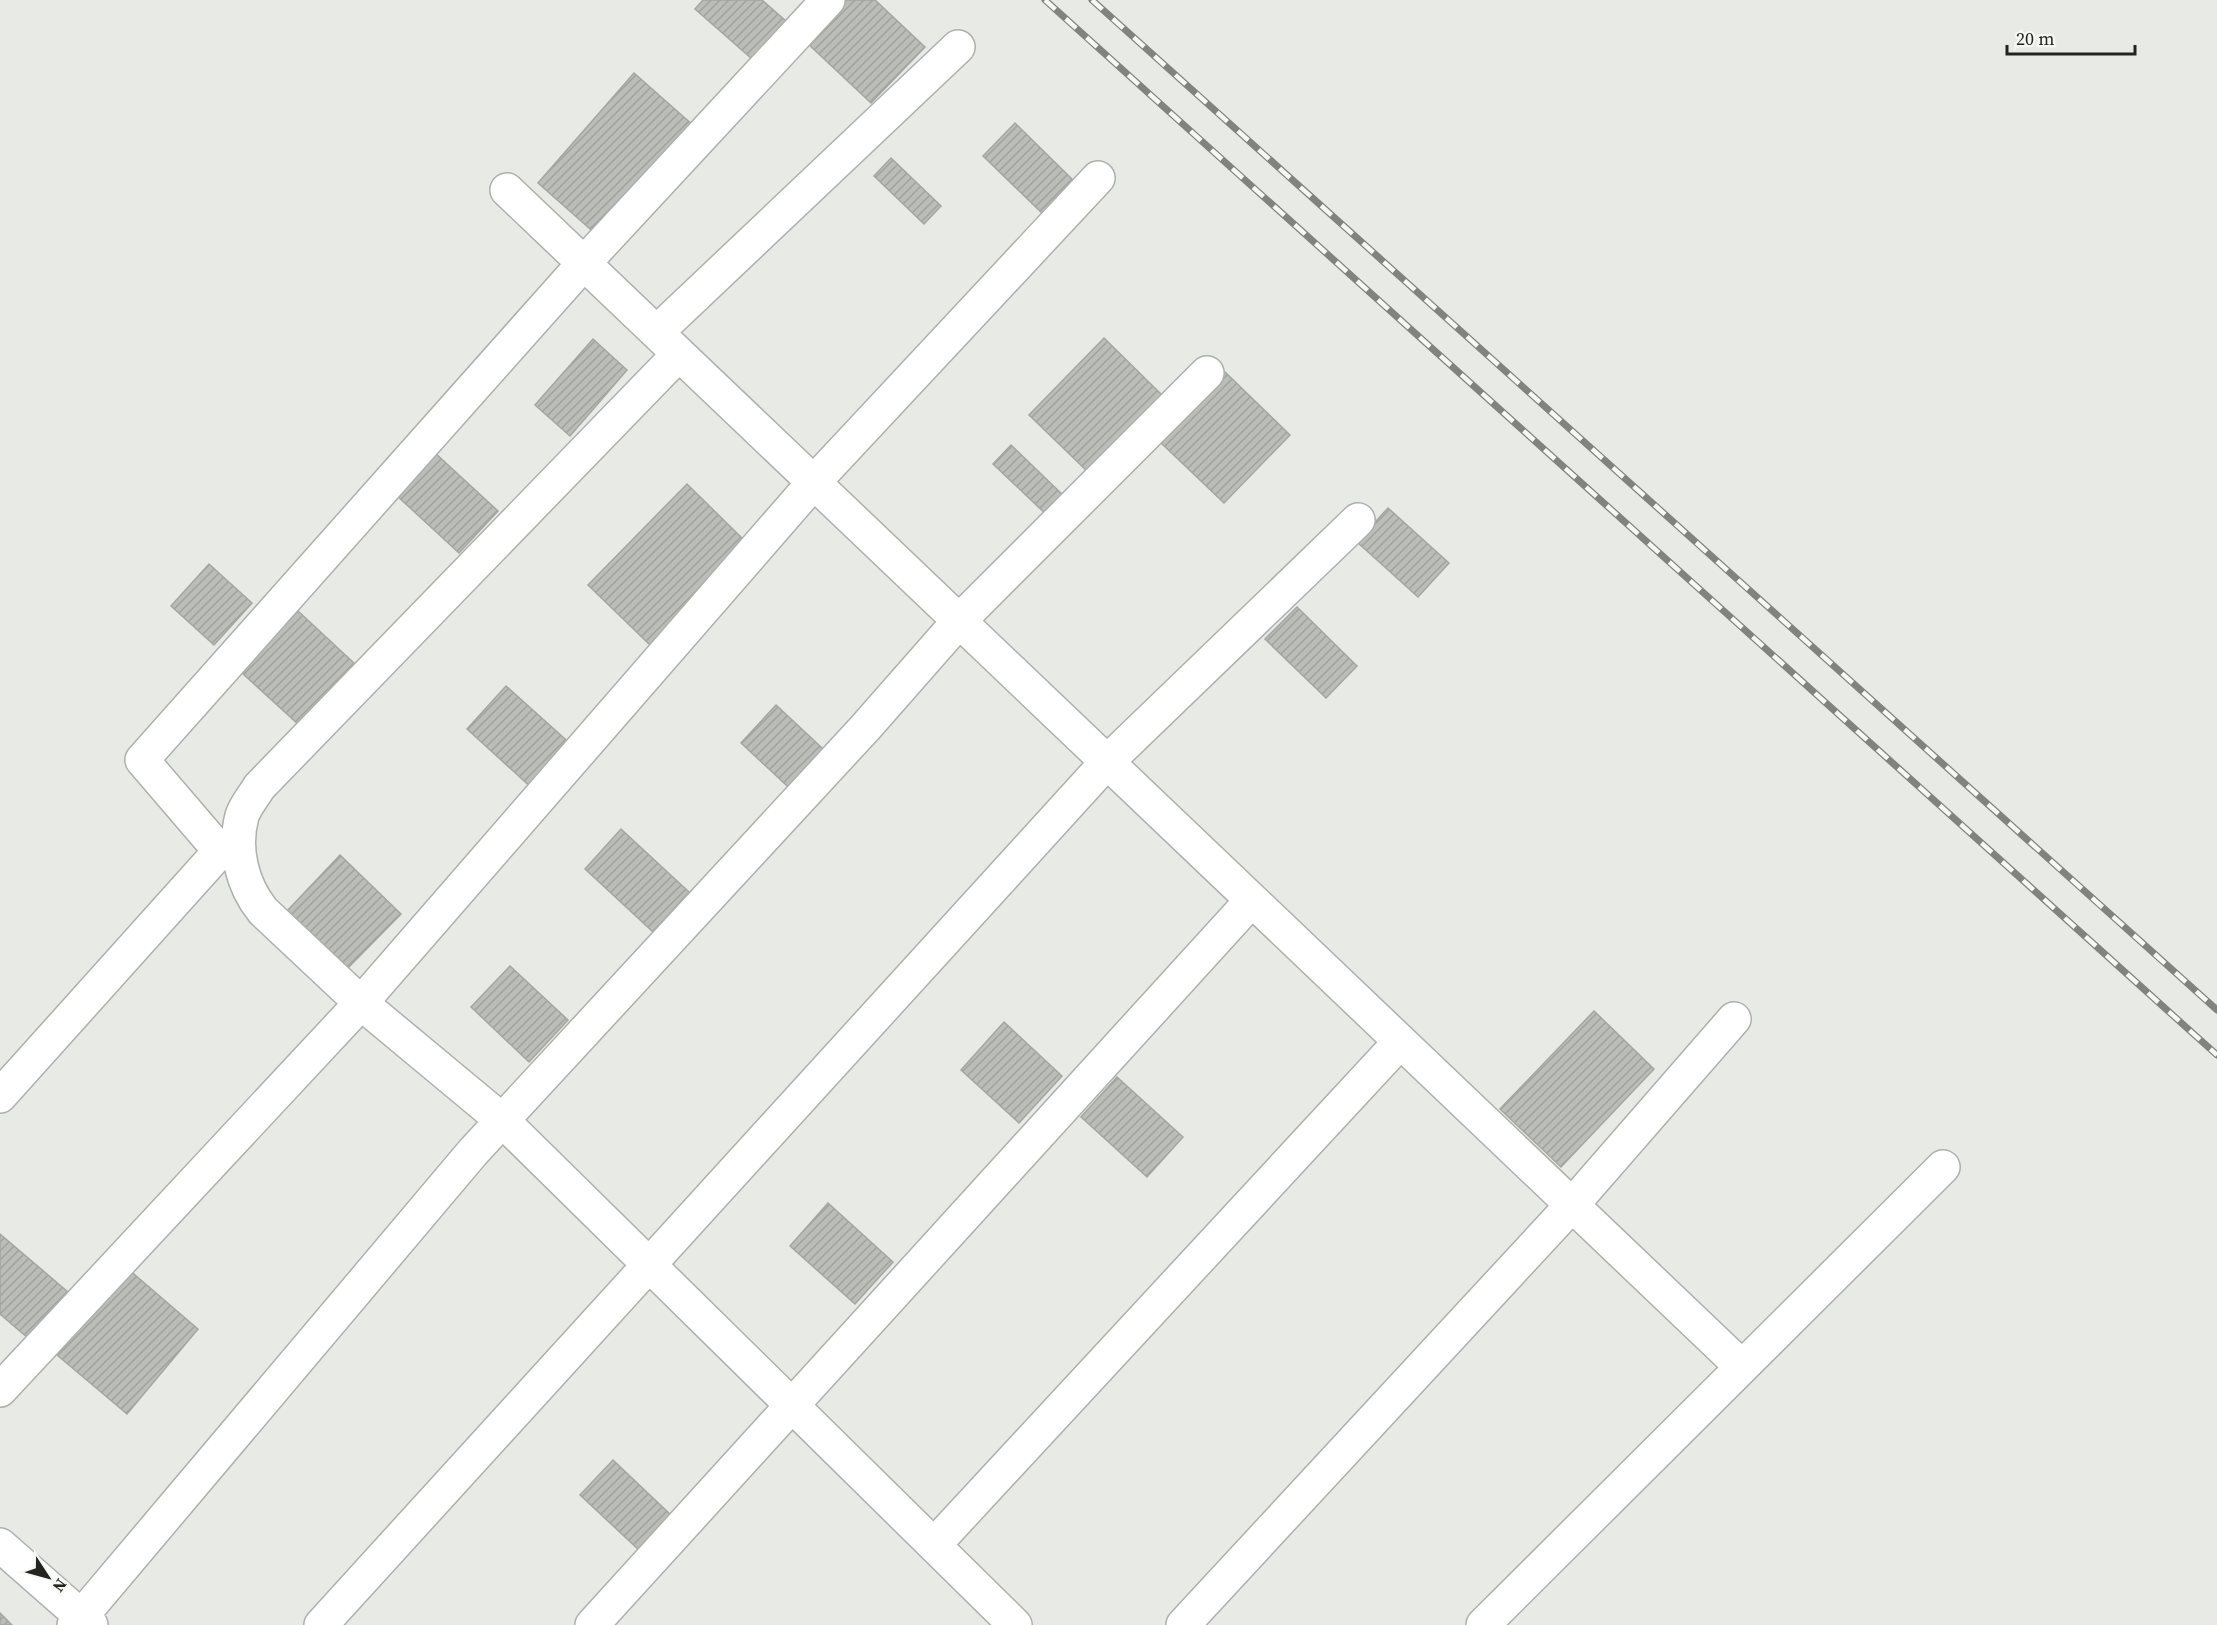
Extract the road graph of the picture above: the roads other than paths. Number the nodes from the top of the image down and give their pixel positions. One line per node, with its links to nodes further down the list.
1 (828, 0): 5 (street)
2 (958, 47): 6 (street)
3 (1098, 178): 8 (street)
4 (507, 190): 5 (street)
5 (584, 263): 6 (street); 12 (street)
6 (668, 343): 8 (street); 12 (street)
7 (1207, 372): 10 (street)
8 (814, 482): 10 (street); 14 (street)
9 (1358, 520): 11 (street)
10 (959, 621): 11 (street); 18 (street)
11 (1107, 762): 13 (street); 21 (street)
12 (229, 845): 14 (street); 17 (street)
13 (1252, 900): 16 (street); 24 (street)
14 (361, 1003): 18 (street); 23 (street)
15 (1734, 1018): 20 (street)
16 (1400, 1042): 20 (street); 26 (street)
17 (0, 1096)
18 (503, 1121): 21 (street); 27 (street)
19 (1943, 1167): 22 (street)
20 (1572, 1205): 22 (street); 31 (street)
21 (648, 1264): 24 (street); 28 (street)
22 (1742, 1366): 32 (street)
23 (0, 1390)
24 (792, 1405): 26 (street); 29 (street)
25 (0, 1545): 27 (street)
26 (934, 1545): 30 (street)
27 (82, 1622)
28 (321, 1625)
29 (592, 1625)
30 (1015, 1625)
31 (1183, 1625)
32 (1483, 1625)

